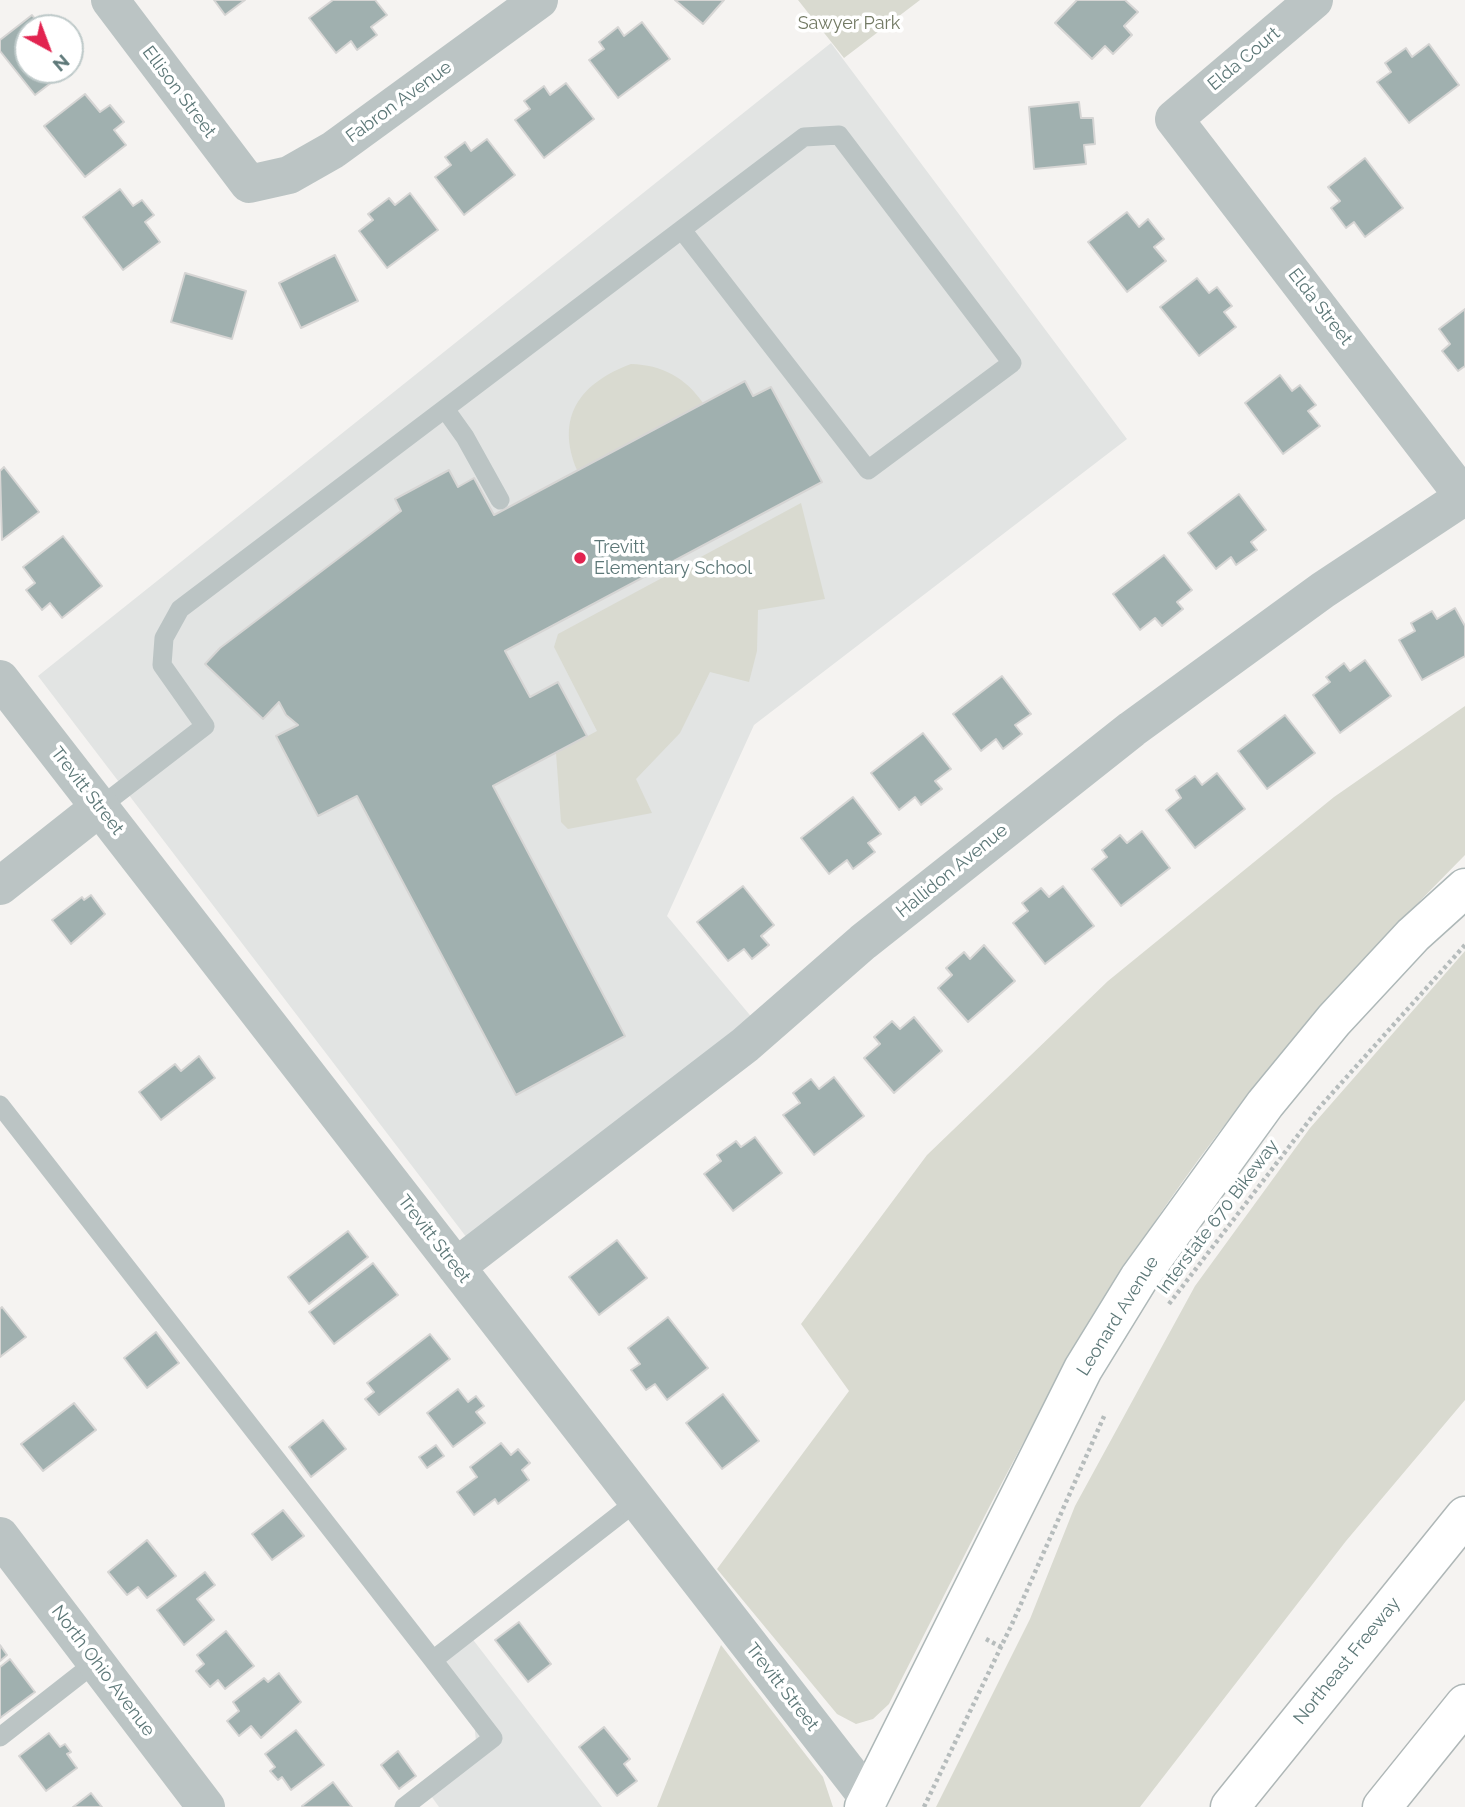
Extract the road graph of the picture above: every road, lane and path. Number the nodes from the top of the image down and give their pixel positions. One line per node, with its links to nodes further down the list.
1 (110, 0): 5 (street, Ellison Street)
2 (539, 0): 5 (street, Fabron Avenue)
3 (1314, 0): 4 (street, Elda Court)
4 (1174, 119): 8 (street, Elda Street)
5 (249, 184)
6 (682, 230): 6 (lane); 7 (lane)
7 (445, 409): 9 (lane); 11 (lane)
8 (1464, 496): 16 (street, Hallidon Avenue)
9 (500, 500)
10 (0, 679): 11 (street, Trevitt Street)
11 (100, 807): 12 (street); 16 (street, Trevitt Street)
12 (0, 886)
13 (1465, 888): 26 (main road, Leonard Avenue)
14 (1465, 944): 17 (path, Interstate 670 Bikeway)
15 (0, 1105): 22 (lane)
16 (456, 1267): 19 (street, Trevitt Street)
17 (1164, 1312)
18 (1110, 1404): 29 (path)
19 (637, 1500): 22 (lane); 26 (street, Trevitt Street)
20 (1465, 1516): 30 (main road, Northeast Freeway)
21 (0, 1536): 23 (street, North Ohio Avenue)
22 (433, 1660): 28 (lane)
23 (96, 1662): 25 (lane); 27 (street, North Ohio Avenue)
24 (1465, 1704): 31 (main road)
25 (0, 1737)
26 (867, 1803)
27 (206, 1807)
28 (404, 1807)
29 (924, 1807)
30 (1230, 1807)
31 (1382, 1807)

